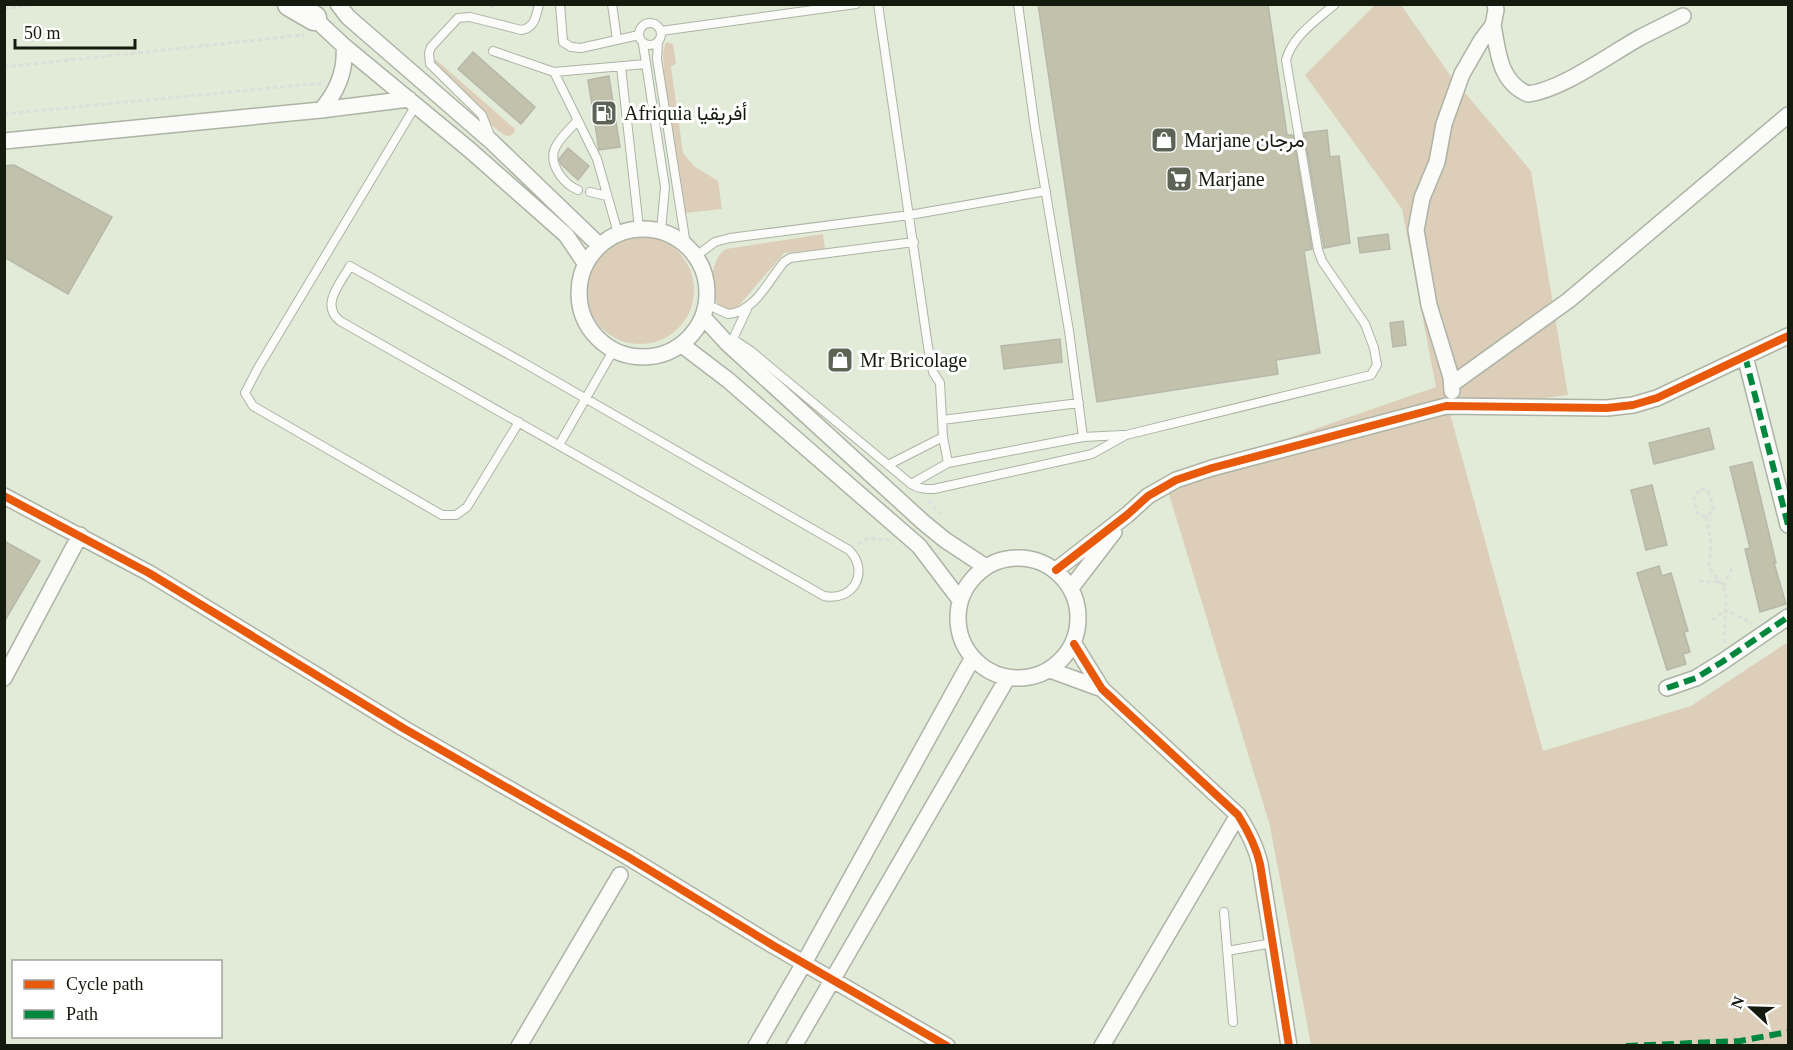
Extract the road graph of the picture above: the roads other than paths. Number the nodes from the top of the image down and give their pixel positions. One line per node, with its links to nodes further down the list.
1 (290, 4): 12 (main road)
2 (338, 4): 29 (street)
3 (539, 4): 29 (lane)
4 (560, 4): 16 (lane)
5 (612, 4): 16 (lane)
6 (856, 4): 14 (lane)
7 (878, 4): 34 (lane)
8 (1018, 4): 31 (lane)
9 (1335, 4): 55 (lane)
10 (1496, 4): 13 (street)
11 (1683, 16): 13 (street)
12 (310, 19): 19 (street)
13 (1493, 25): 49 (street)
14 (661, 31): 15 (lane); 17 (lane)
15 (639, 35): 16 (lane); 18 (lane)
16 (617, 40)
17 (658, 42): 18 (lane); 40 (lane)
18 (643, 44): 21 (lane)
19 (344, 46): 24 (street); 25 (street)
20 (493, 51): 23 (lane)
21 (646, 64): 22 (lane); 36 (lane)
22 (621, 67): 23 (lane); 35 (lane)
23 (554, 72): 27 (lane)
24 (412, 102): 25 (street); 41 (street); 54 (lane)
25 (321, 110): 28 (street)
26 (1788, 115): 49 (street)
27 (577, 121): 30 (lane); 33 (lane)
28 (4, 141)
29 (492, 142): 39 (street)
30 (578, 190)
31 (1046, 191): 34 (lane); 51 (lane)
32 (590, 192): 33 (lane)
33 (607, 196): 37 (lane)
34 (910, 215): 38 (lane); 40 (lane)
35 (639, 228): 36 (street); 37 (street)
36 (661, 230): 40 (street)
37 (618, 233): 39 (street)
38 (914, 242): 42 (lane); 53 (lane)
39 (599, 245): 41 (street)
40 (691, 250): 43 (street)
41 (585, 263): 47 (street)
42 (747, 308): 43 (lane); 45 (lane)
43 (704, 310): 45 (street); 46 (street)
44 (1788, 336): 48 (street)
45 (730, 341): 60 (lane); 66 (street)
46 (682, 345): 47 (street); 69 (street)
47 (613, 351): 50 (lane)
48 (1746, 356): 52 (street); 64 (street)
49 (1452, 384): 52 (street)
50 (585, 398): 54 (lane); 58 (lane); 58 (lane)
51 (1079, 403): 53 (lane); 57 (lane)
52 (1454, 406): 63 (street)
53 (942, 420): 56 (lane)
54 (519, 422): 58 (lane)
55 (1126, 435): 57 (lane); 61 (lane)
56 (943, 437): 59 (lane); 60 (lane)
57 (1083, 437): 59 (lane)
58 (559, 445)
59 (948, 463): 61 (lane)
60 (888, 465): 61 (lane)
61 (911, 484)
62 (4, 496): 65 (street)
63 (1127, 516): 67 (street); 68 (street)
64 (1788, 525)
65 (80, 536): 75 (street); 83 (street)
66 (986, 567): 67 (street); 69 (street)
67 (1056, 570): 68 (street)
68 (1071, 588): 71 (street)
69 (960, 600): 72 (street)
70 (1788, 617): 76 (street)
71 (1074, 644): 73 (street); 77 (street)
72 (972, 659): 74 (street); 83 (street)
73 (1050, 670): 74 (street); 77 (street)
74 (1008, 677): 84 (street)
75 (4, 678)
76 (1667, 688)
77 (1102, 689): 78 (street)
78 (1238, 815): 81 (street); 90 (street)
79 (620, 875): 86 (street)
80 (1224, 912): 82 (lane)
81 (1273, 944): 82 (lane); 91 (street)
82 (1227, 951): 85 (lane)
83 (804, 963): 84 (street); 87 (street)
84 (833, 980): 88 (street); 89 (street)
85 (1233, 1022)
86 (519, 1046)
87 (756, 1046)
88 (795, 1046)
89 (947, 1046)
90 (1102, 1046)
91 (1288, 1046)

